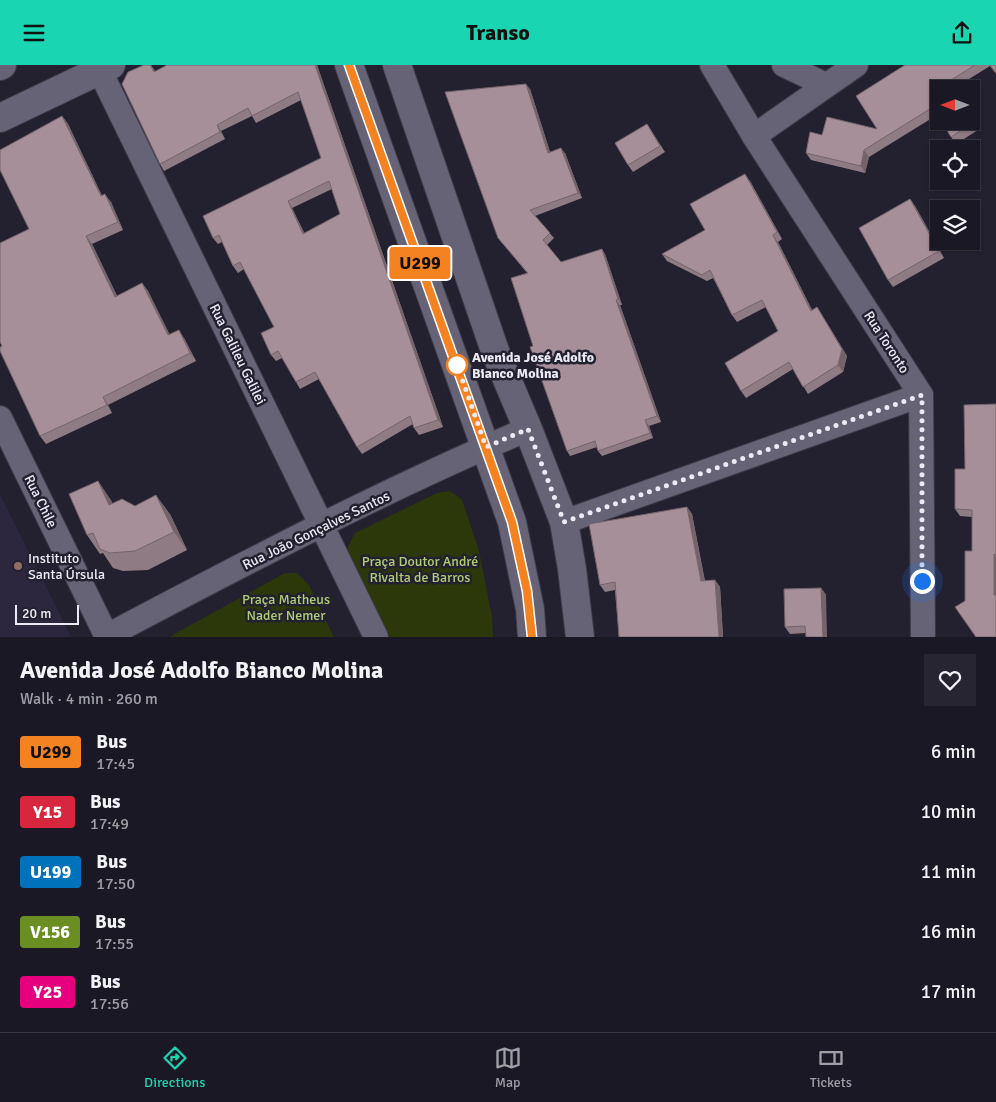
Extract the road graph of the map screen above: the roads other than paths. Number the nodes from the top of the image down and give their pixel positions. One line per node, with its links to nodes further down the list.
1 (349, 65): 13 (main road)
2 (397, 65): 12 (main road)
3 (712, 65): 9 (street, Rua Toronto)
4 (784, 65): 7 (street)
5 (856, 65): 7 (street)
6 (106, 68): 8 (main road); 15 (street, Rua Galileu Galilei)
7 (826, 85): 9 (street)
8 (0, 118)
9 (754, 136): 10 (street, Rua Toronto)
10 (922, 395): 14 (street); 20 (street)
11 (2, 427): 16 (street, Rua Chile)
12 (528, 429): 13 (street, Rua João Gonçalves Santos); 14 (main road)
13 (486, 447): 15 (street, Rua João Gonçalves Santos); 18 (main road)
14 (564, 522): 19 (main road)
15 (322, 526): 16 (street, Rua João Gonçalves Santos); 17 (street, Rua Galileu Galilei)
16 (107, 637)
17 (376, 637)
18 (532, 637)
19 (580, 637)
20 (923, 637)

